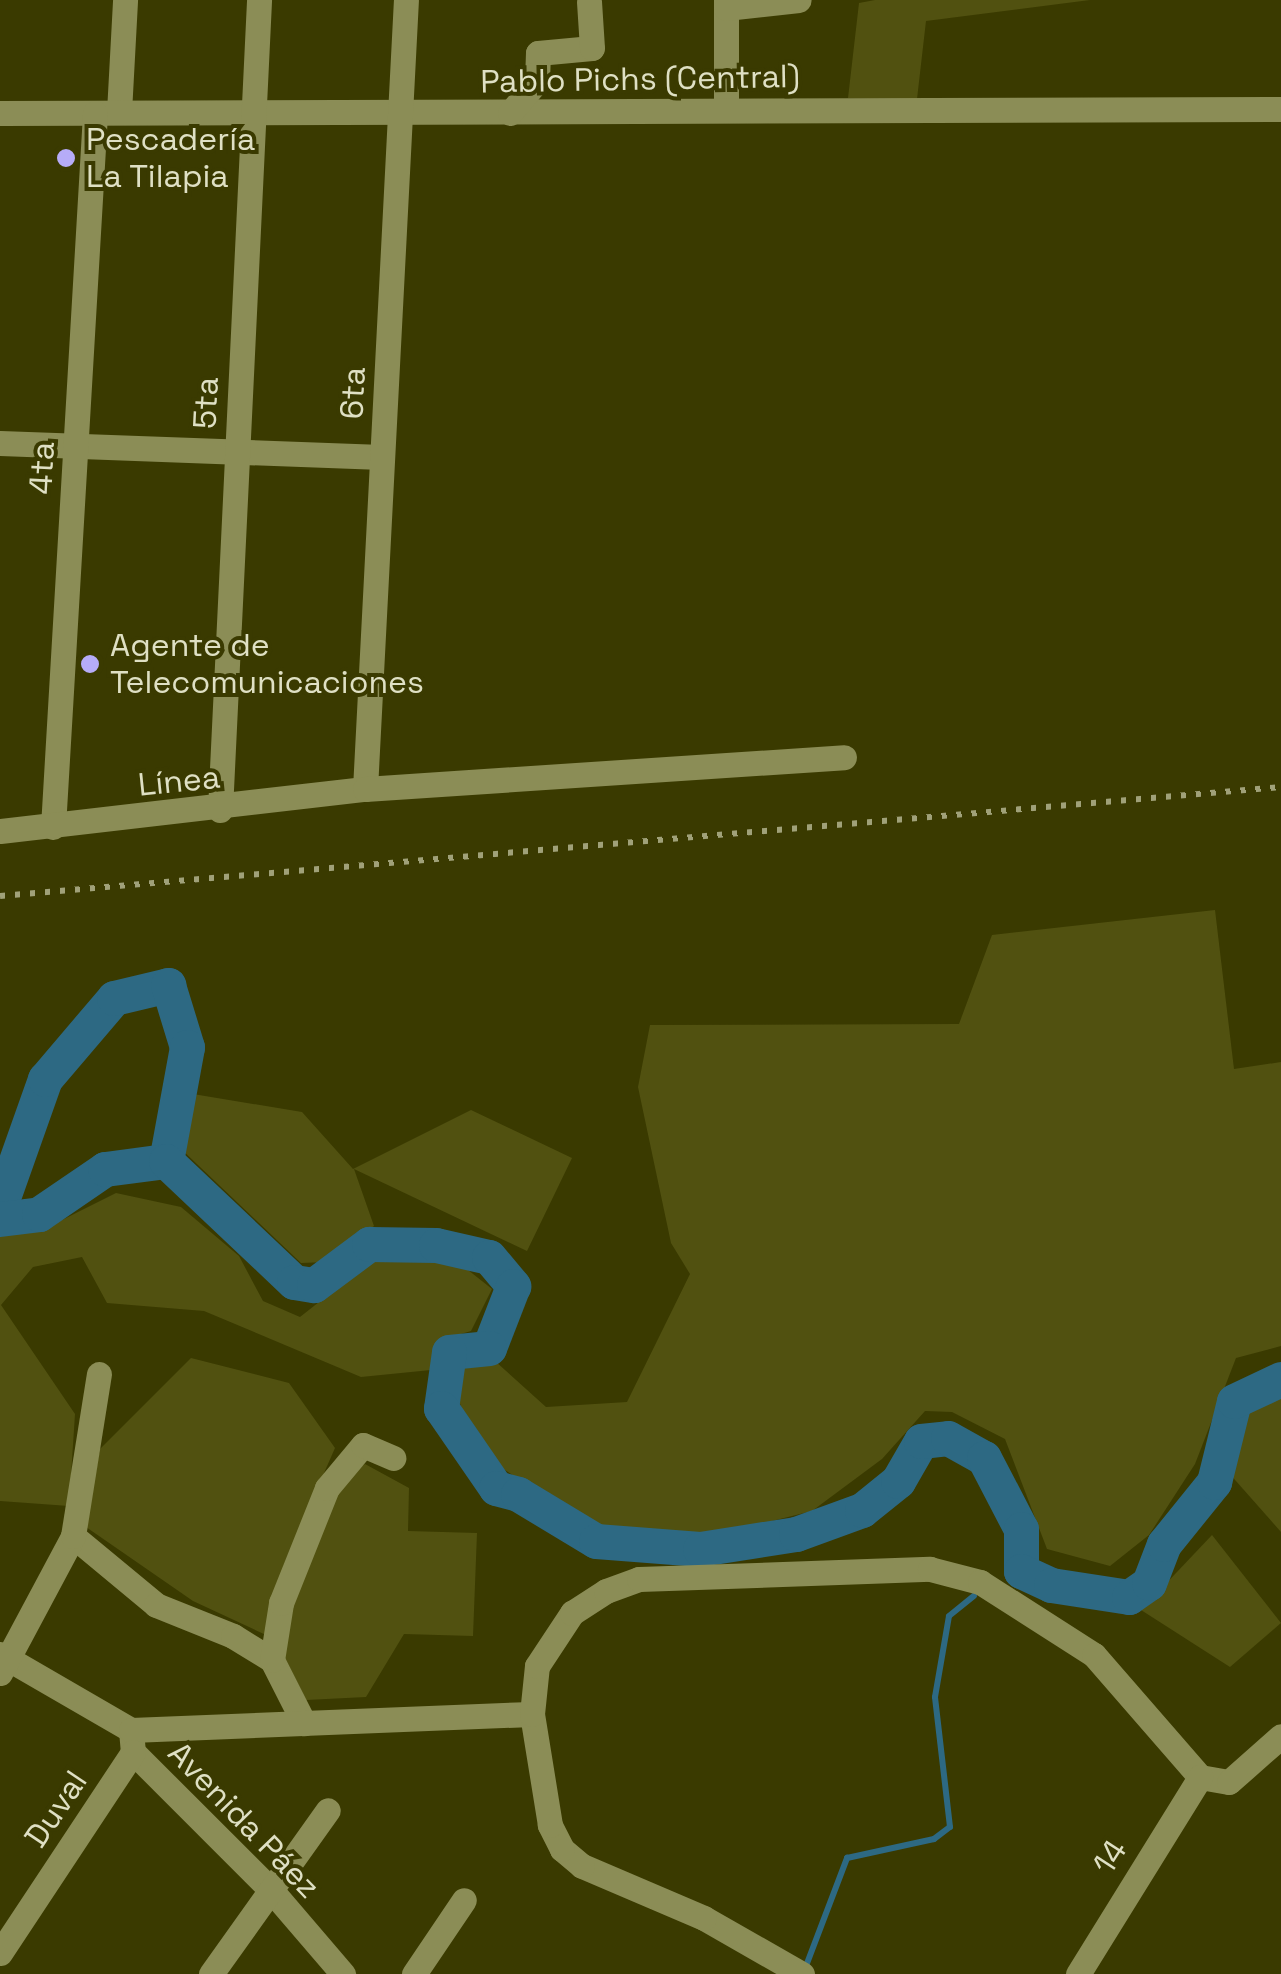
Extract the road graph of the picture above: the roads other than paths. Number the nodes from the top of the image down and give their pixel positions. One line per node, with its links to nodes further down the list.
1 (125, 0): 9 (street, 4ta)
2 (258, 0): 13 (street, 5ta)
3 (406, 0): 10 (street, 6ta)
4 (799, 0): 6 (street)
5 (589, 2): 11 (street)
6 (726, 4): 8 (street)
7 (1281, 108): 8 (street, Pablo Pichs (Central))
8 (726, 110): 11 (street, Pablo Pichs (Central))
9 (107, 112): 12 (street, Pablo Pichs (Central)); 13 (street, Pablo Pichs (Central)); 15 (street, 4ta)
10 (400, 112): 11 (street, Pablo Pichs (Central)); 13 (street, Pablo Pichs (Central)); 17 (street, 6ta)
11 (510, 113)
12 (0, 114)
13 (252, 115): 16 (street, 5ta)
14 (0, 443): 15 (street)
15 (76, 447): 16 (street); 21 (street, 4ta)
16 (236, 450): 17 (street); 20 (street, 5ta)
17 (382, 456): 19 (street, 6ta)
18 (844, 757): 19 (street, Línea)
19 (365, 789): 20 (street, Línea)
20 (220, 810): 21 (street, Línea)
21 (53, 827): 22 (street, Línea)
22 (0, 830)
23 (99, 1374): 25 (street)
24 (393, 1458): 26 (street)
25 (74, 1536): 26 (street); 27 (street)
26 (272, 1660): 29 (street)
27 (3, 1661): 31 (street, Avenida Páez)
28 (532, 1714): 29 (street); 32 (street); 40 (street)
29 (304, 1723): 31 (street)
30 (1281, 1736): 32 (street)
31 (132, 1741): 34 (street, Avenida Páez); 36 (street, Duval)
32 (1200, 1777): 41 (street, 14)
33 (328, 1810): 34 (street)
34 (271, 1890): 37 (street); 38 (street, Avenida Páez)
35 (464, 1900): 39 (street)
36 (0, 1952)
37 (211, 1974)
38 (343, 1974)
39 (414, 1974)
40 (802, 1974)
41 (1078, 1974)

